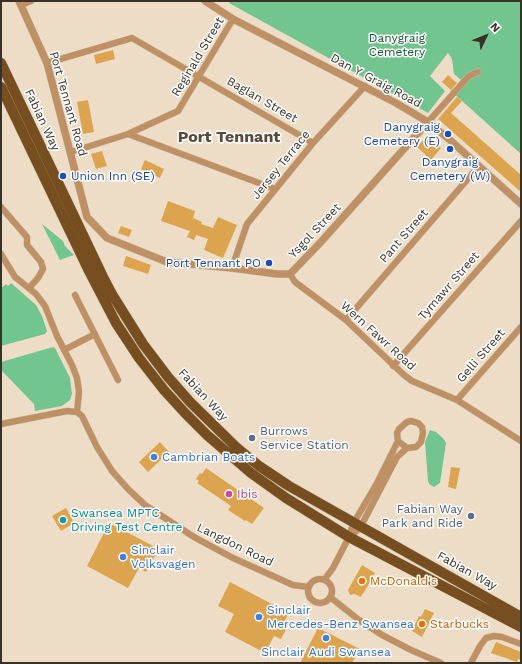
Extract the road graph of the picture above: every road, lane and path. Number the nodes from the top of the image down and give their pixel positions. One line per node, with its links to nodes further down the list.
1 (31, 1): 3 (street)
2 (205, 1): 4 (street, Dan Y Graig Road)
3 (20, 3): 6 (street, Port Tennant Road)
4 (233, 19): 8 (street, Reginald Street); 9 (street, Dan Y Graig Road)
5 (1, 63): 38 (highway, Fabian Way)
6 (47, 63): 8 (street, Baglan Street); 14 (street, Port Tennant Road)
7 (478, 72): 11 (street, Ysgol Street)
8 (199, 77): 12 (street, Reginald Street); 13 (street, Baglan Street)
9 (365, 86): 11 (street, Dan Y Graig Road); 13 (street, Jersey Terrace)
10 (1, 87): 39 (highway, Fabian Way)
11 (428, 122): 15 (street, Dan Y Graig Road); 23 (street, Ysgol Street)
12 (128, 134): 14 (street, Reginald Street); 16 (street)
13 (313, 142): 16 (street, Jersey Terrace)
14 (71, 152): 19 (street, Port Tennant Road)
15 (479, 166): 17 (street, Dan Y Graig Road); 26 (street, Pant Street)
16 (275, 189): 22 (street, Jersey Terrace)
17 (521, 204)
18 (1, 206): 24 (street)
19 (87, 217): 22 (street, Ysgol Street)
20 (521, 221): 30 (street, Tymawr Street)
21 (1, 254): 24 (street)
22 (232, 268): 23 (street, Ysgol Street)
23 (290, 274): 26 (street, Wern Fawr Road)
24 (29, 288): 29 (street)
25 (75, 295): 28 (street)
26 (346, 320): 30 (street, Wern Fawr Road)
27 (521, 327): 32 (street, Gelli Street)
28 (95, 334): 29 (street); 31 (street)
29 (64, 350): 33 (street)
30 (393, 366): 32 (street, Wern Fawr Road)
31 (118, 380)
32 (457, 400): 35 (street, Wern Fawr Road)
33 (77, 412): 34 (street); 41 (street, Langdon Road)
34 (1, 424)
35 (520, 437)
36 (398, 441): 37 (street); 37 (street); 38 (street)
37 (407, 448): 38 (street)
38 (357, 526): 39 (street); 43 (highway, Fabian Way)
39 (349, 537): 40 (street); 44 (highway, Fabian Way)
40 (324, 580): 41 (street); 42 (street)
41 (309, 587): 42 (street)
42 (330, 597): 46 (street)
43 (521, 617)
44 (521, 627)
45 (521, 644): 47 (street)
46 (441, 663)
47 (471, 663)

